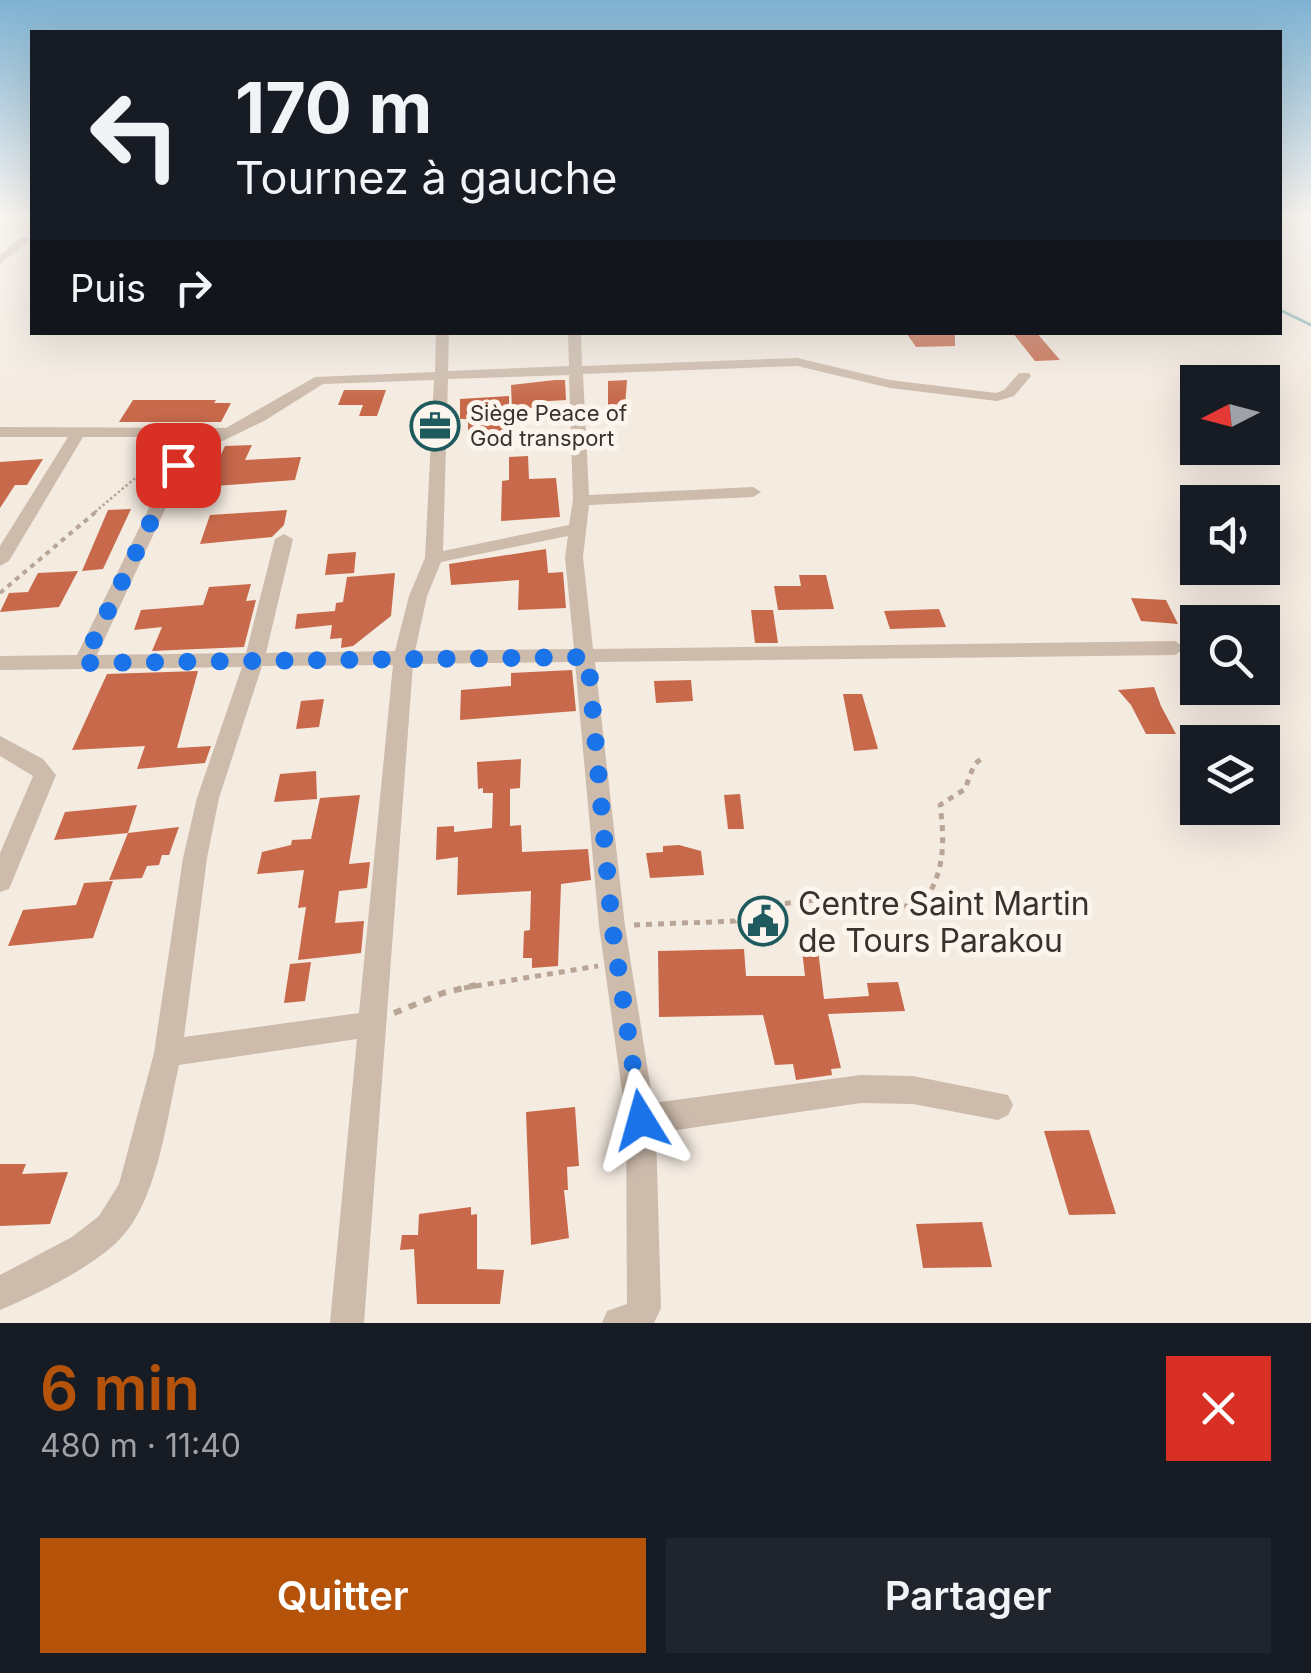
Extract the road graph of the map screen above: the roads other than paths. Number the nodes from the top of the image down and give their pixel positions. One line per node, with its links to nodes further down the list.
1 (444, 335): 5 (street)
2 (574, 335): 3 (street)
3 (577, 371): 4 (street); 5 (street); 10 (street)
4 (1024, 376)
5 (439, 378): 8 (street); 13 (street)
6 (0, 432): 7 (street)
7 (78, 432): 8 (street); 14 (street)
8 (232, 432): 20 (street)
9 (753, 492): 10 (street)
10 (581, 500): 11 (street)
11 (578, 529): 13 (street); 16 (street)
12 (284, 539): 18 (street)
13 (434, 558): 17 (street)
14 (0, 561)
15 (1175, 648): 16 (street)
16 (588, 657): 17 (street); 26 (street)
17 (403, 660): 18 (street); 23 (street)
18 (254, 661): 20 (street); 24 (street)
19 (0, 663): 20 (street)
20 (83, 663)
21 (0, 744): 22 (street)
22 (0, 882)
23 (371, 1024): 24 (street); 28 (street)
24 (168, 1053): 27 (street)
25 (998, 1104): 26 (street)
26 (641, 1120): 29 (street)
27 (0, 1293)
28 (347, 1323)
29 (619, 1323)

